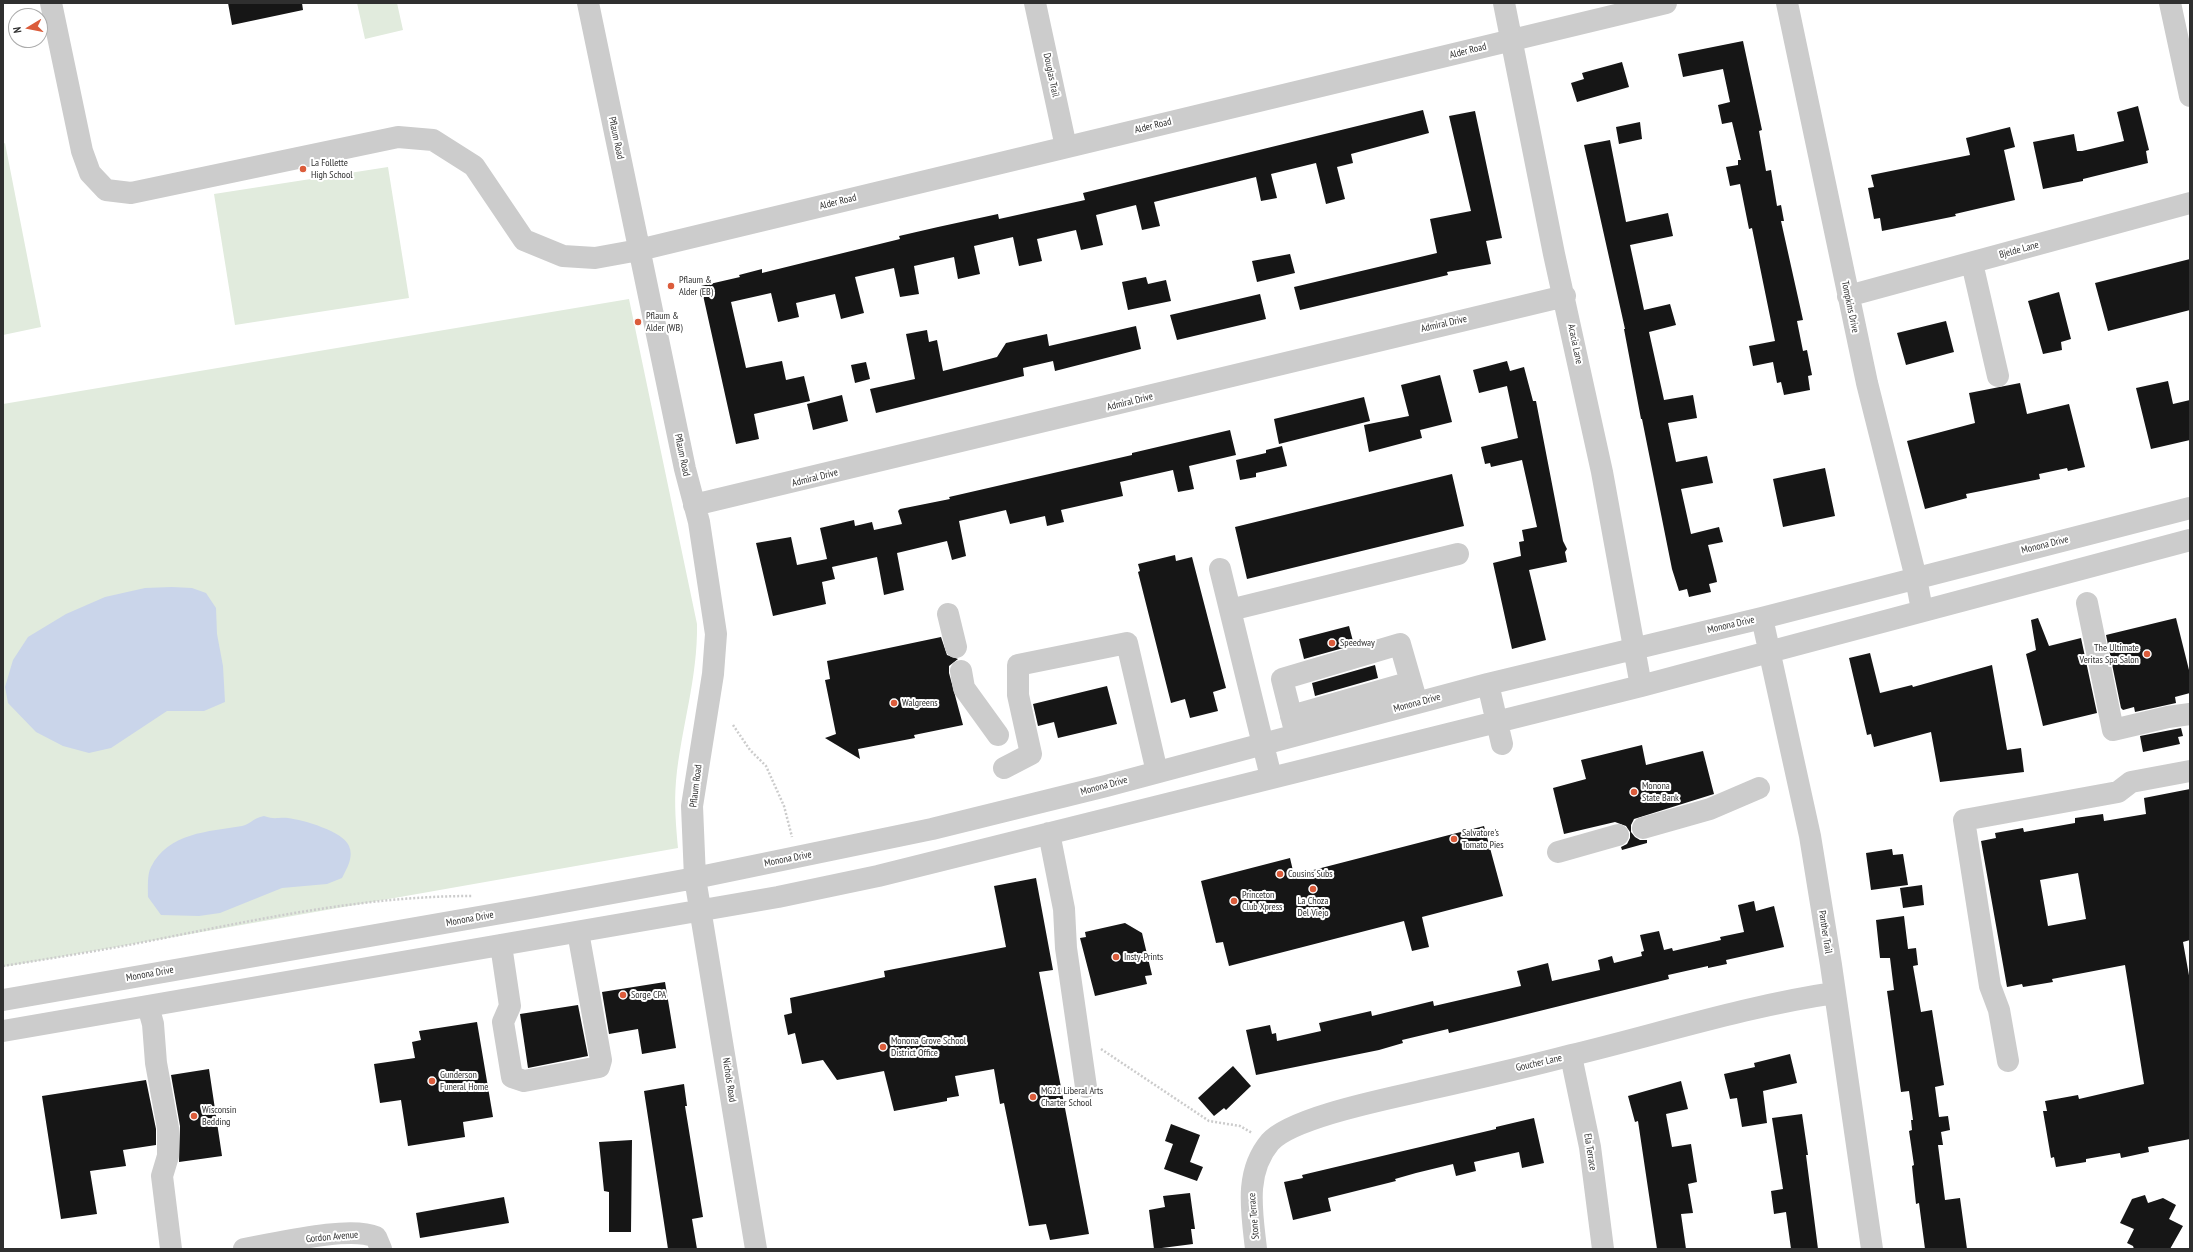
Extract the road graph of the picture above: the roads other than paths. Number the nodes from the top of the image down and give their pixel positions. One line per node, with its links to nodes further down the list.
1 (51, 3): 12 (street, Alder Road)
2 (588, 3): 12 (street, Pflaum Road)
3 (1035, 3): 10 (street, Douglas Trail)
4 (1504, 3): 8 (street, Acacia Lane)
5 (1666, 3): 8 (street, Alder Road)
6 (1787, 3): 15 (street, Tompkins Drive)
7 (2170, 3): 9 (street)
8 (1511, 40): 10 (street, Alder Road); 14 (street, Acacia Lane)
9 (2190, 96)
10 (1066, 147): 12 (street, Alder Road)
11 (2190, 203): 13 (street, Bjelde Lane)
12 (639, 250): 17 (street, Pflaum Road)
13 (1972, 263): 15 (street, Bjelde Lane); 16 (street)
14 (1565, 296): 17 (street, Admiral Drive); 29 (street, Acacia Lane)
15 (1848, 296): 22 (street, Tompkins Drive)
16 (1998, 376)
17 (694, 505): 50 (street, Pflaum Road)
18 (2190, 508): 22 (street, Monona Drive)
19 (2190, 540): 25 (street)
20 (1458, 554): 24 (street)
21 (1220, 569): 24 (street)
22 (1916, 578): 25 (street, Tompkins Drive); 27 (street, Monona Drive)
23 (2087, 603): 35 (street)
24 (1230, 610): 39 (street)
25 (1922, 610): 30 (street)
26 (948, 614): 28 (street)
27 (1762, 618): 29 (street, Monona Drive); 30 (street, Panther Trail)
28 (956, 647)
29 (1635, 647): 32 (street, Monona Drive); 33 (street, Acacia Lane)
30 (1770, 651): 33 (street); 54 (street, Panther Trail)
31 (961, 671): 38 (street)
32 (1488, 684): 34 (street, Monona Drive); 36 (street)
33 (1641, 686): 36 (street)
34 (1414, 693): 37 (street, Monona Drive); 37 (street)
35 (2190, 714)
36 (1497, 721): 40 (street); 44 (street)
37 (1293, 726): 39 (street, Monona Drive)
38 (998, 734)
39 (1263, 744): 43 (street, Monona Drive); 44 (street)
40 (1502, 744)
41 (1004, 768): 43 (street)
42 (2190, 771): 59 (street)
43 (1157, 772): 50 (street, Monona Drive)
44 (1270, 777): 47 (street)
45 (1759, 788): 46 (street)
46 (1643, 828)
47 (1049, 833): 51 (street); 60 (street)
48 (1618, 835): 49 (street)
49 (1558, 852)
50 (695, 878): 51 (street, Pflaum Road); 55 (street, Monona Drive)
51 (701, 911): 52 (street); 65 (street, Nichols Road)
52 (578, 932): 53 (street); 53 (street)
53 (501, 945): 56 (street)
54 (1834, 993): 58 (street, Goucher Lane); 68 (street, Panther Trail)
55 (3, 1000)
56 (148, 1006): 57 (street); 64 (street)
57 (3, 1031)
58 (1571, 1056): 61 (street, Goucher Lane); 67 (street, Ela Terrace)
59 (2008, 1061)
60 (1086, 1087)
61 (1259, 1161): 66 (street, Stone Terrace)
62 (377, 1242): 63 (street, Gordon Avenue)
63 (253, 1248)
64 (171, 1249)
65 (756, 1249)
66 (1256, 1249)
67 (1602, 1249)
68 (1872, 1249)

